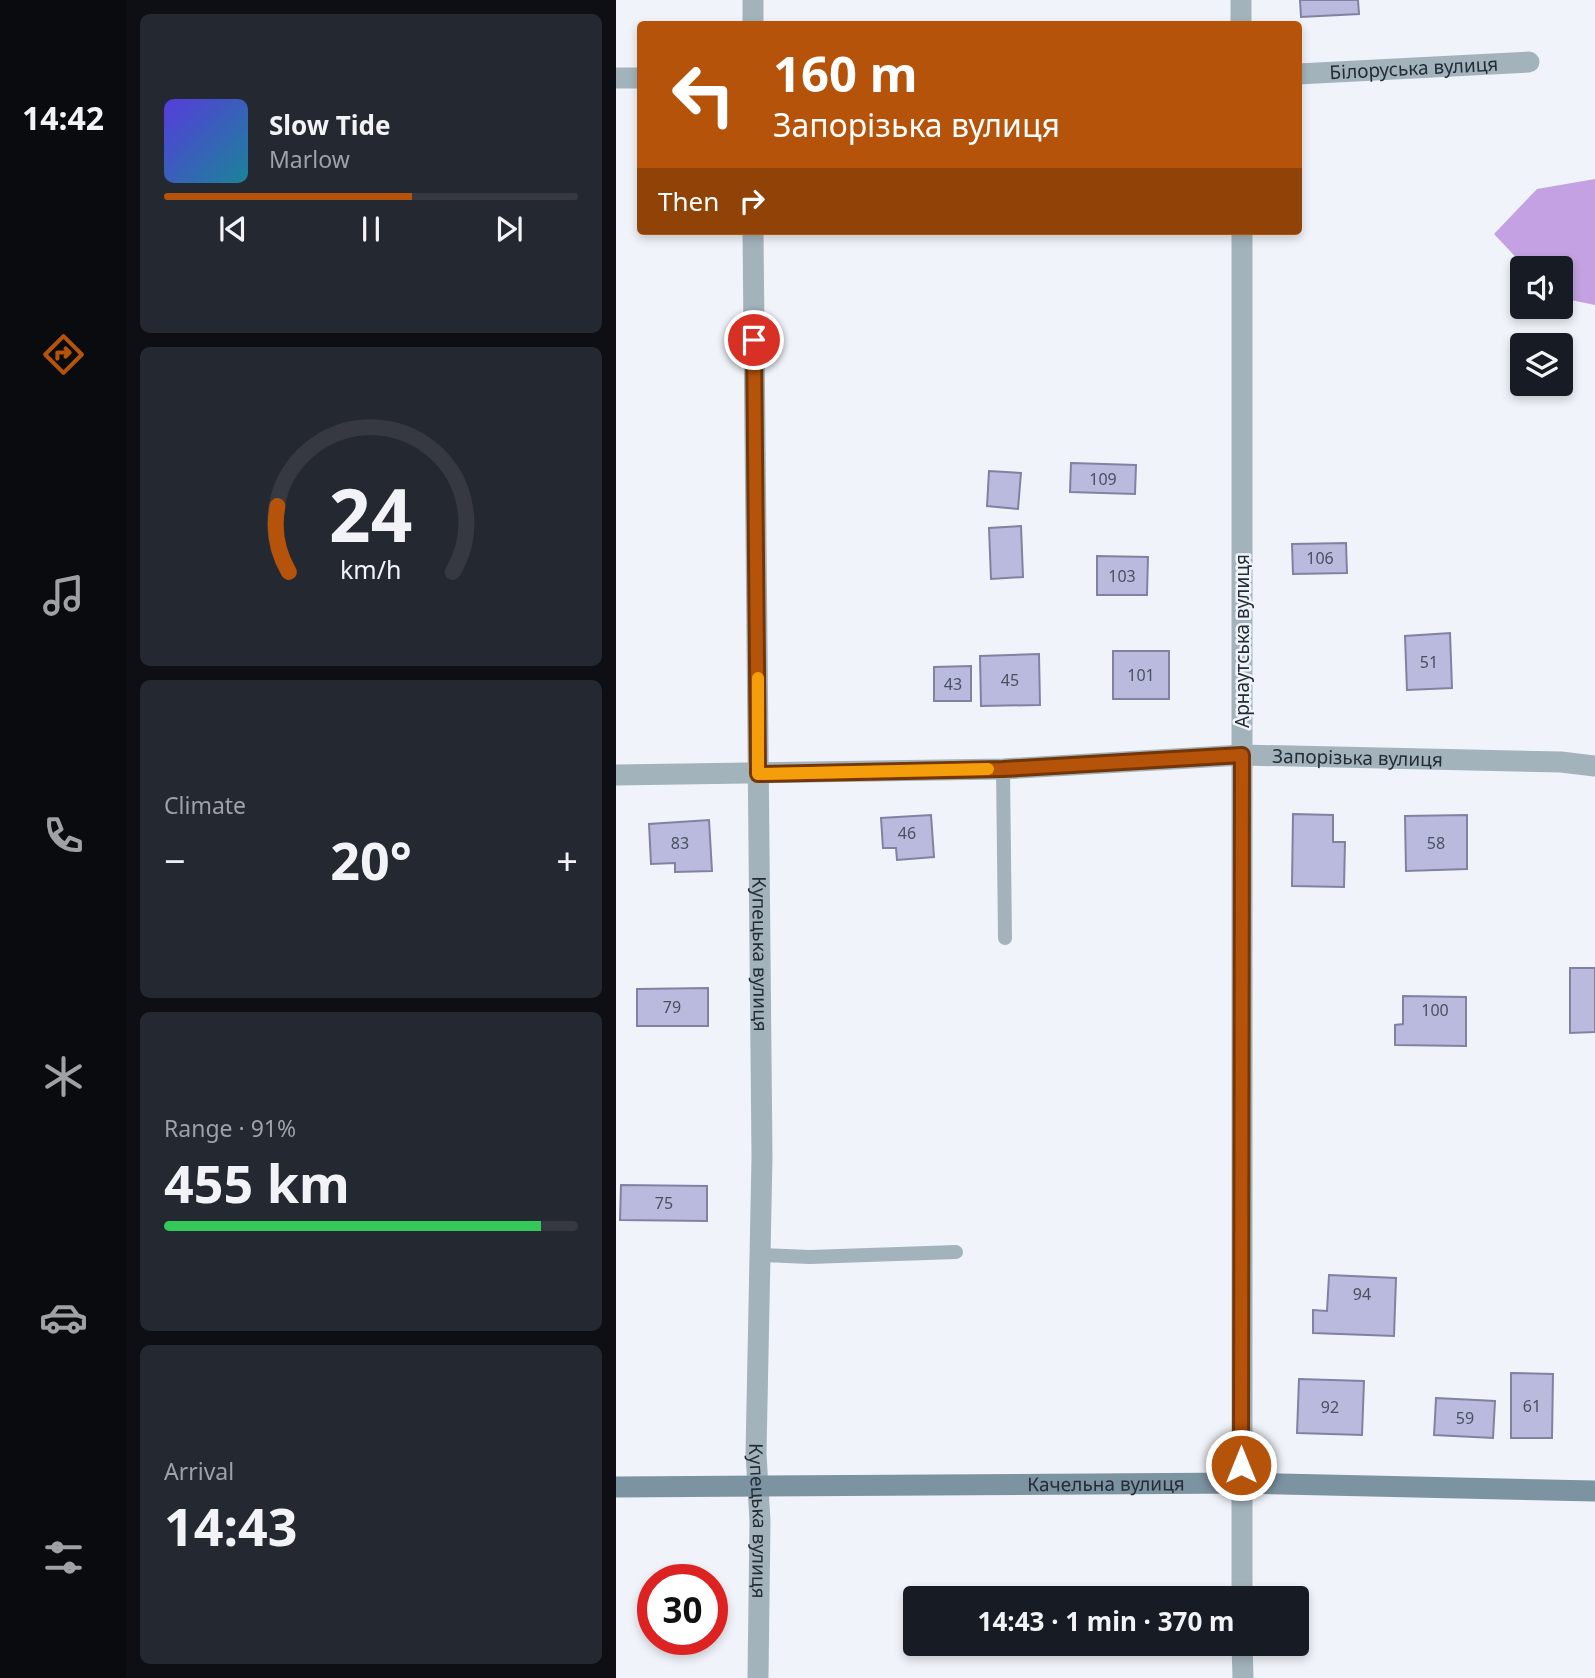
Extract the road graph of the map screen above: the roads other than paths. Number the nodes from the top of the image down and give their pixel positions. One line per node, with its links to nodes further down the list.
1 (753, 0): 3 (street)
2 (1241, 0): 4 (street)
3 (752, 21)
4 (1241, 21)
5 (1529, 61): 6 (street, Білоруська вулиця)
6 (1302, 74)
7 (616, 78): 8 (street)
8 (637, 78)
9 (753, 235): 14 (street, Купецька вулиця)
10 (1242, 235): 11 (street, Арнаутська вулиця)
11 (1242, 755): 12 (street, Запорізька вулиця); 13 (street, Запорізька вулиця); 19 (street, Арнаутська вулиця)
12 (1595, 766)
13 (1003, 769): 14 (street, Запорізька вулиця); 16 (lane)
14 (758, 774): 15 (street, Запорізька вулиця); 18 (street, Купецька вулиця)
15 (616, 775)
16 (1005, 938)
17 (956, 1252): 18 (lane)
18 (760, 1255): 20 (street, Купецька вулиця)
19 (1241, 1483): 20 (street, Качельна вулиця); 22 (street, Качельна вулиця); 23 (street, Арнаутська вулиця)
20 (758, 1486): 21 (street, Качельна вулиця); 25 (street, Купецька вулиця)
21 (616, 1487)
22 (1595, 1491)
23 (1242, 1586)
24 (1242, 1656): 26 (street)
25 (758, 1678)
26 (1243, 1678)

